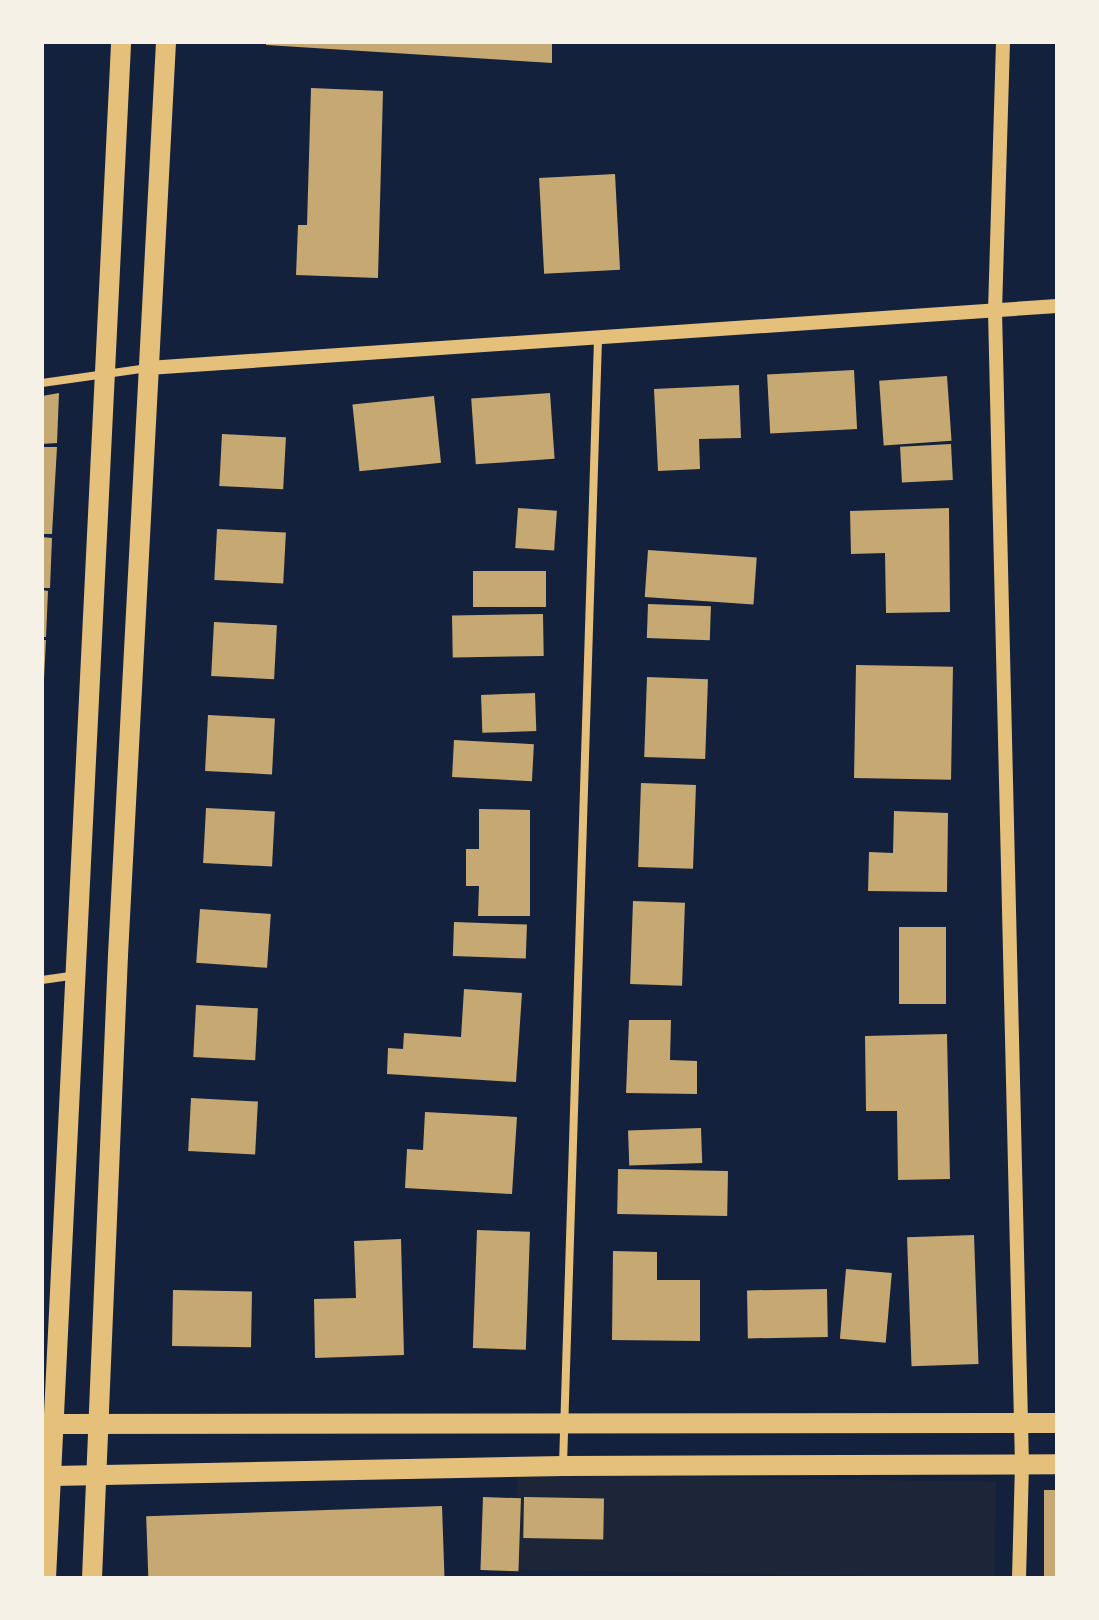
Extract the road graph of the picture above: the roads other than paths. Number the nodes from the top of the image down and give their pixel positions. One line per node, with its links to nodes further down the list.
1 (121, 42): 8 (main road)
2 (166, 42): 7 (main road)
3 (1003, 42): 5 (street)
4 (1057, 306): 5 (street)
5 (995, 311): 6 (street); 13 (street)
6 (598, 341): 7 (street); 15 (street)
7 (148, 368): 8 (street); 12 (main road)
8 (103, 372): 9 (street); 10 (main road)
9 (42, 383)
10 (72, 976): 11 (street); 16 (main road)
11 (42, 980)
12 (97, 1423): 15 (main road); 16 (main road); 21 (main road)
13 (1019, 1423): 14 (main road); 15 (main road); 17 (street)
14 (1057, 1423)
15 (564, 1427): 19 (street)
16 (49, 1430): 20 (main road)
17 (1022, 1464): 18 (main road); 19 (main road); 24 (street)
18 (1057, 1464)
19 (563, 1466): 21 (main road)
20 (48, 1472): 21 (main road); 22 (main road)
21 (95, 1477): 23 (main road)
22 (46, 1578)
23 (92, 1578)
24 (1019, 1578)

